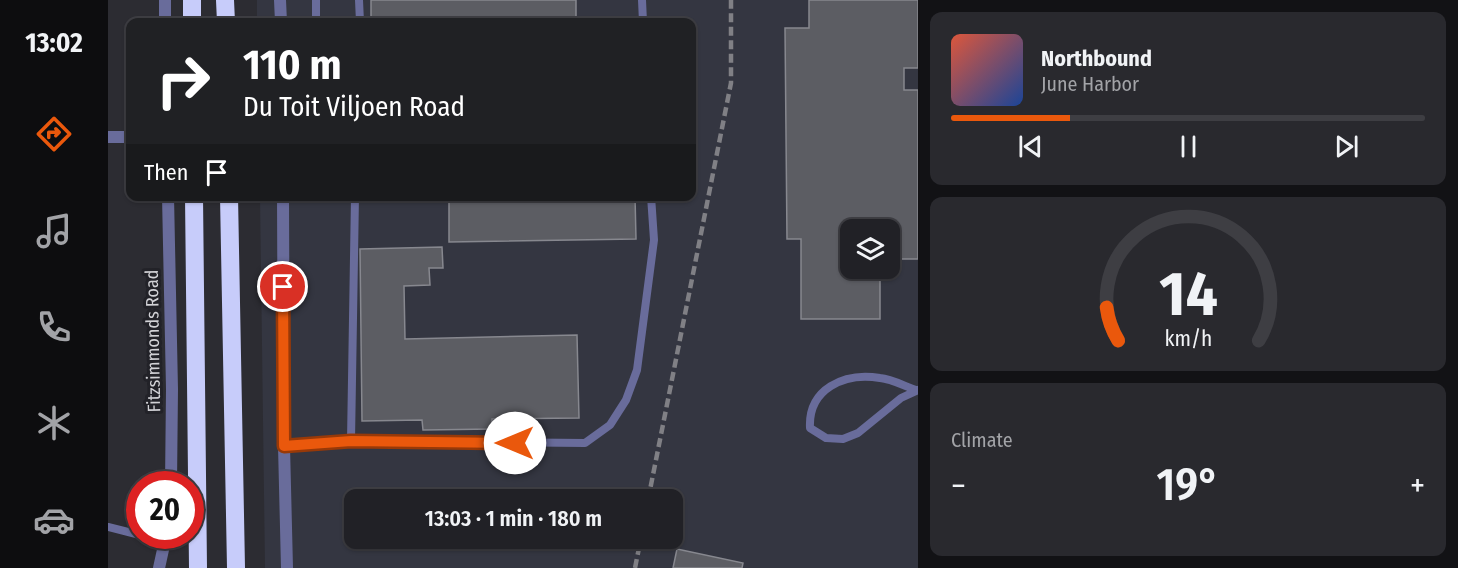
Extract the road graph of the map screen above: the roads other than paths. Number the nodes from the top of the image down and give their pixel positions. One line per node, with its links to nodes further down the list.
1 (165, 0): 8 (street)
2 (192, 0): 9 (highway)
3 (225, 0): 10 (highway)
4 (280, 0): 11 (street)
5 (316, 0): 12 (lane)
6 (359, 0): 13 (lane)
7 (642, 0): 14 (lane)
8 (165, 18)
9 (192, 18)
10 (226, 18)
11 (281, 18)
12 (316, 18)
13 (360, 18)
14 (643, 18)
15 (108, 137): 16 (street)
16 (126, 137)
17 (168, 201): 26 (street, Fitzsimmonds Road)
18 (194, 201): 31 (highway)
19 (229, 201): 32 (highway)
20 (283, 201): 25 (street)
21 (355, 201): 24 (lane)
22 (651, 201): 24 (lane)
23 (917, 390): 23 (lane)
24 (351, 441): 25 (lane)
25 (284, 446): 33 (street)
26 (171, 471)
27 (108, 527): 28 (lane)
28 (126, 532)
29 (163, 549): 30 (street)
30 (159, 568)
31 (198, 568)
32 (236, 568)
33 (287, 568)

